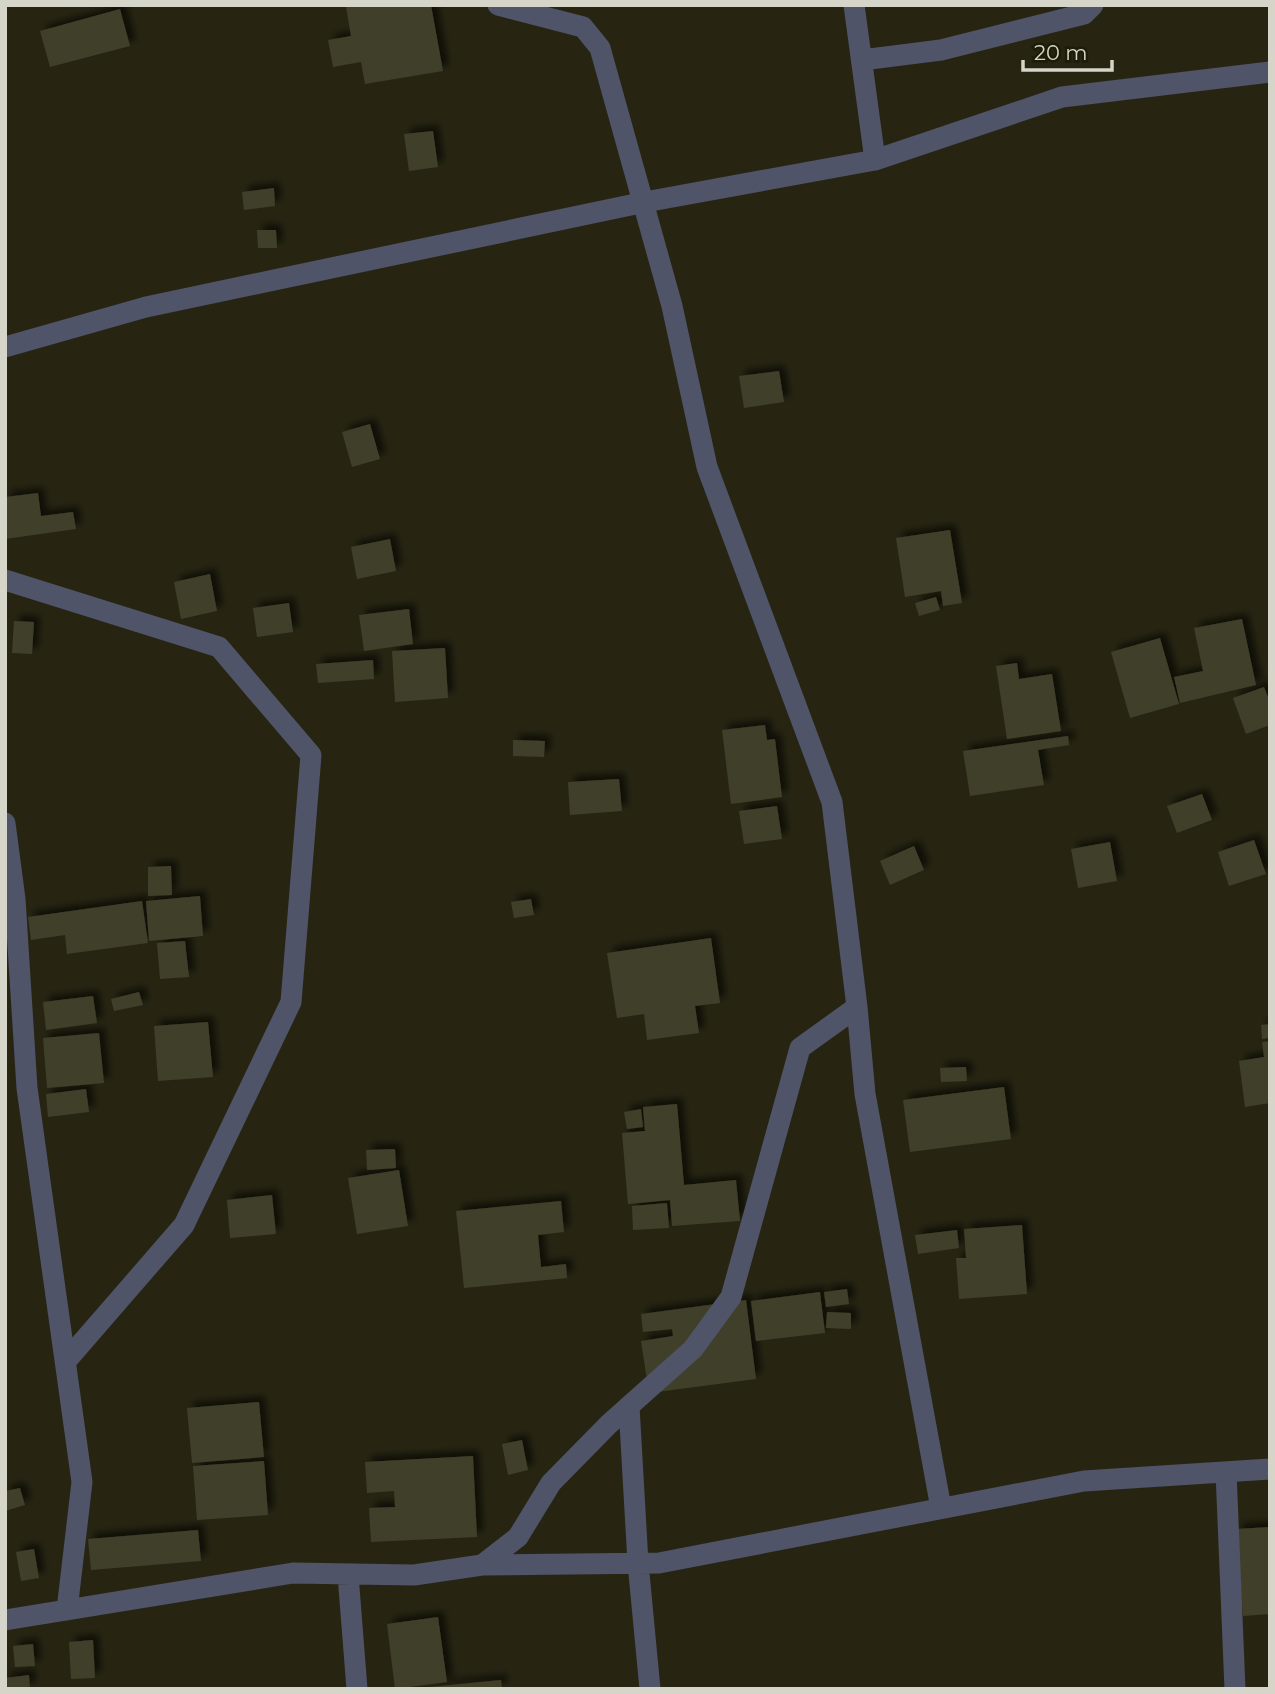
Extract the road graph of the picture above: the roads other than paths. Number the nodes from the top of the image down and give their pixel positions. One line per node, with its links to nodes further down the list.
1 (498, 5): 4 (street)
2 (854, 5): 5 (street)
3 (1093, 5): 5 (street)
4 (557, 12): 8 (street)
5 (862, 60): 7 (street)
6 (1270, 72): 7 (street)
7 (875, 160): 8 (street)
8 (645, 202): 9 (street); 12 (street)
9 (5, 346)
10 (5, 580): 13 (street)
11 (5, 823): 13 (street)
12 (857, 1007): 14 (street); 17 (street)
13 (66, 1361): 21 (street)
14 (629, 1406): 18 (street); 19 (street)
15 (1270, 1469): 16 (street)
16 (1226, 1472): 17 (street); 25 (street)
17 (941, 1508): 18 (street)
18 (638, 1563): 19 (street); 24 (street)
19 (482, 1565): 20 (street)
20 (348, 1575): 21 (street); 23 (street)
21 (67, 1610): 22 (street)
22 (5, 1620)
23 (357, 1689)
24 (650, 1689)
25 (1235, 1689)

